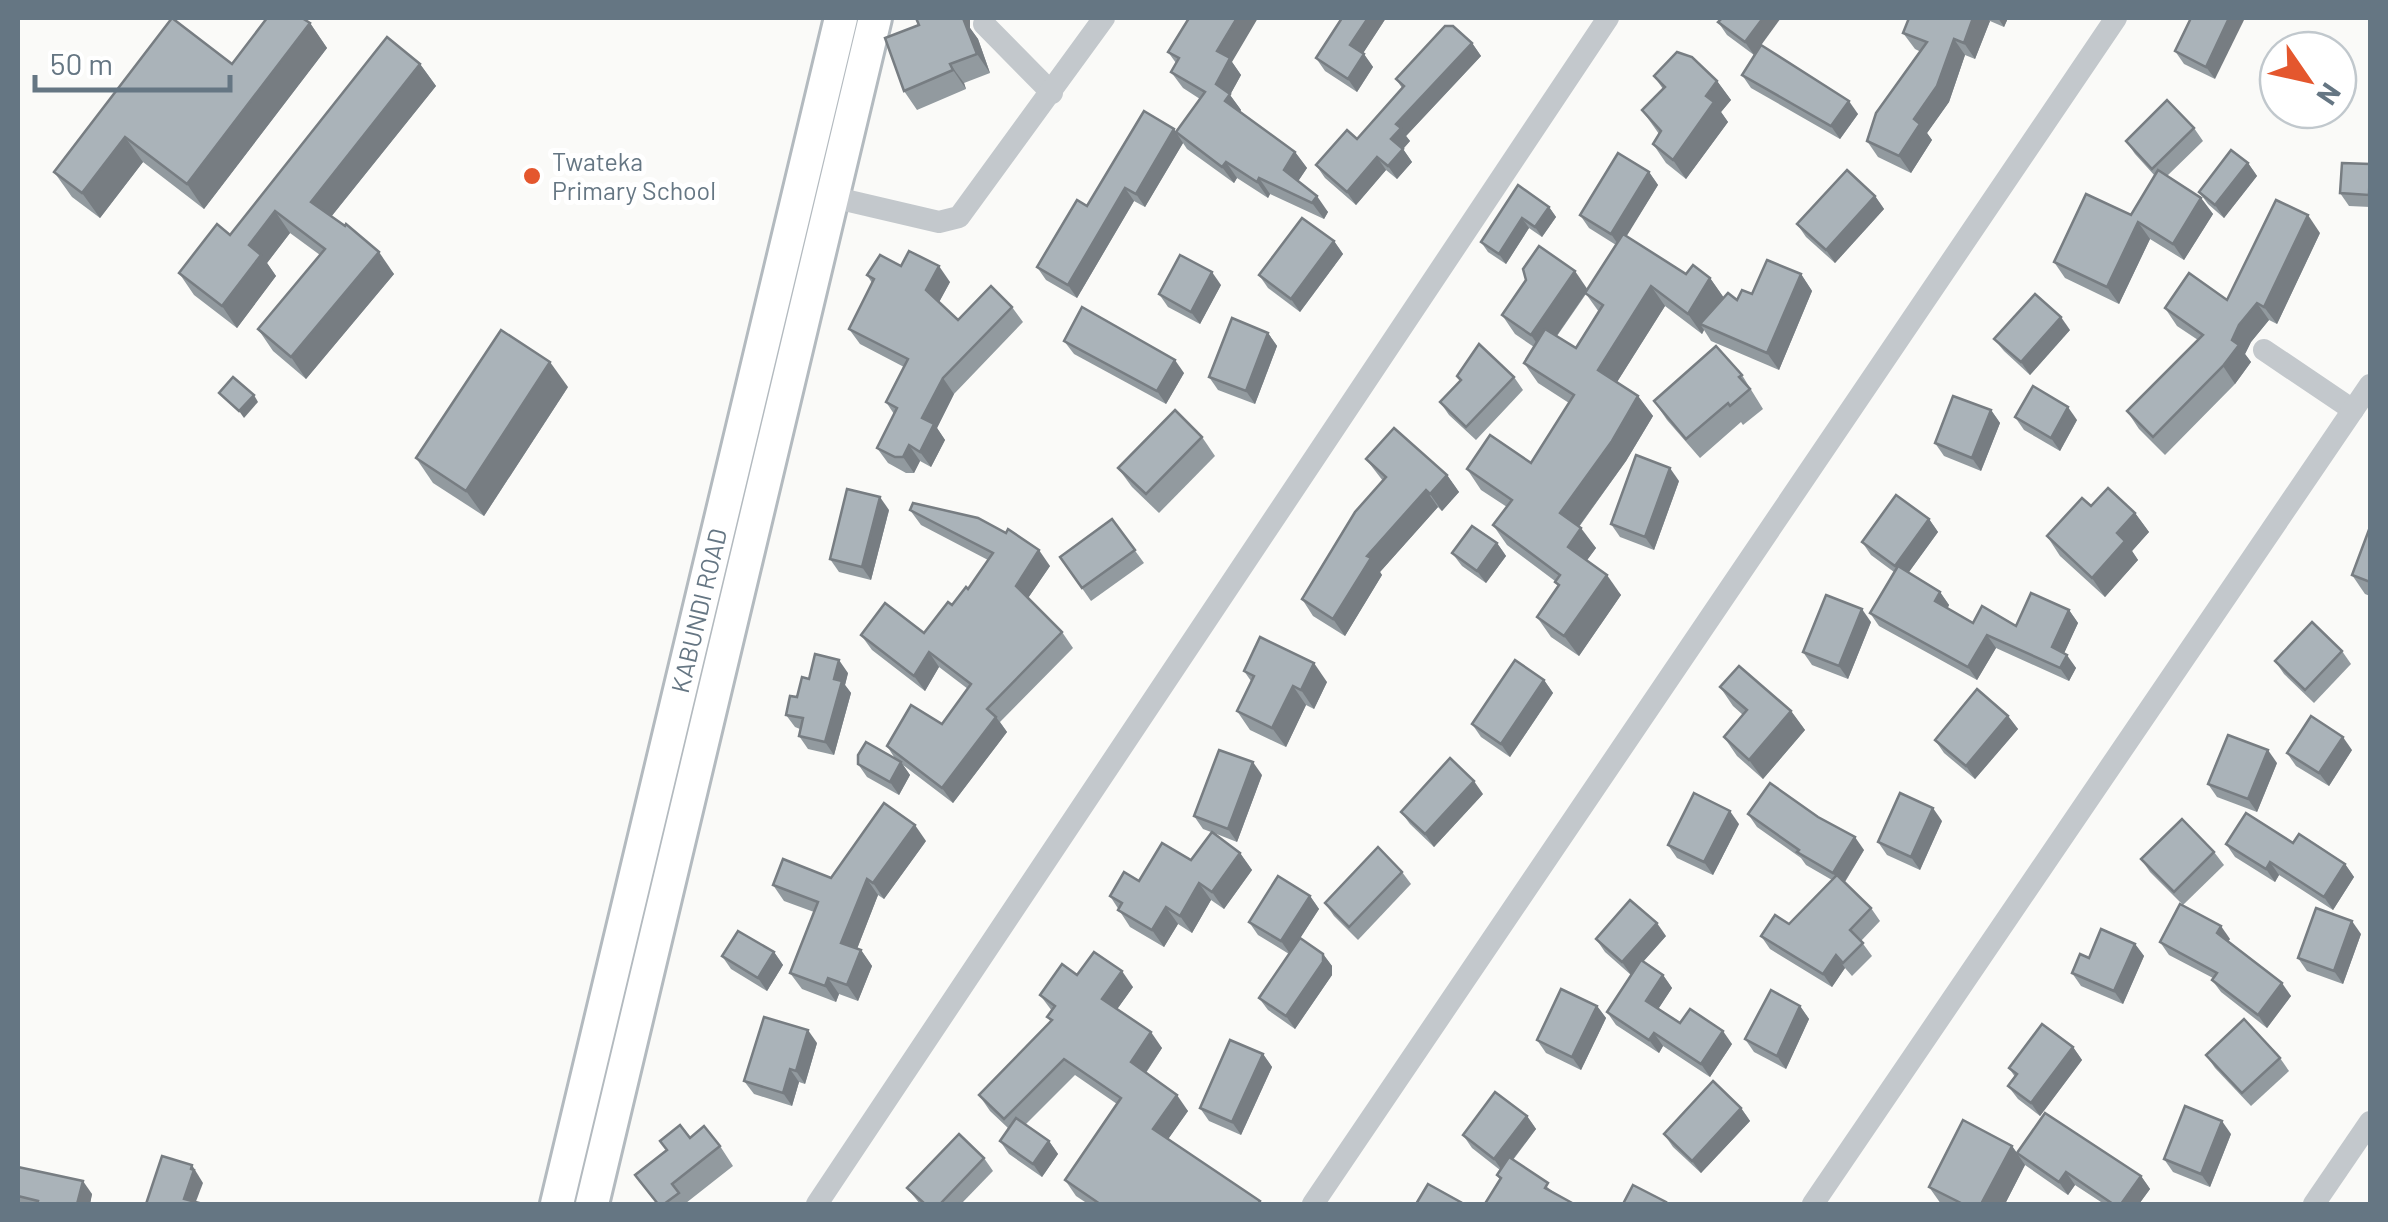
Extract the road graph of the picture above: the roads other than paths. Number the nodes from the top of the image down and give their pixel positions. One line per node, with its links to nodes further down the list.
1 (841, 18): 12 (street, KABUNDI ROAD)
2 (875, 18): 8 (street, KABUNDI ROAD)
3 (1104, 18): 7 (street)
4 (1608, 18): 17 (street)
5 (2116, 18): 18 (street)
6 (984, 24): 7 (street)
7 (1052, 93): 8 (street)
8 (832, 196): 13 (street, KABUNDI ROAD)
9 (2264, 350): 11 (street)
10 (2370, 384): 11 (street)
11 (2353, 410): 19 (street)
12 (714, 549): 13 (street); 15 (street, KABUNDI ROAD)
13 (746, 556): 16 (street, KABUNDI ROAD)
14 (2370, 1122): 20 (street)
15 (556, 1204)
16 (592, 1204)
17 (817, 1204)
18 (1314, 1204)
19 (1813, 1204)
20 (2314, 1204)

